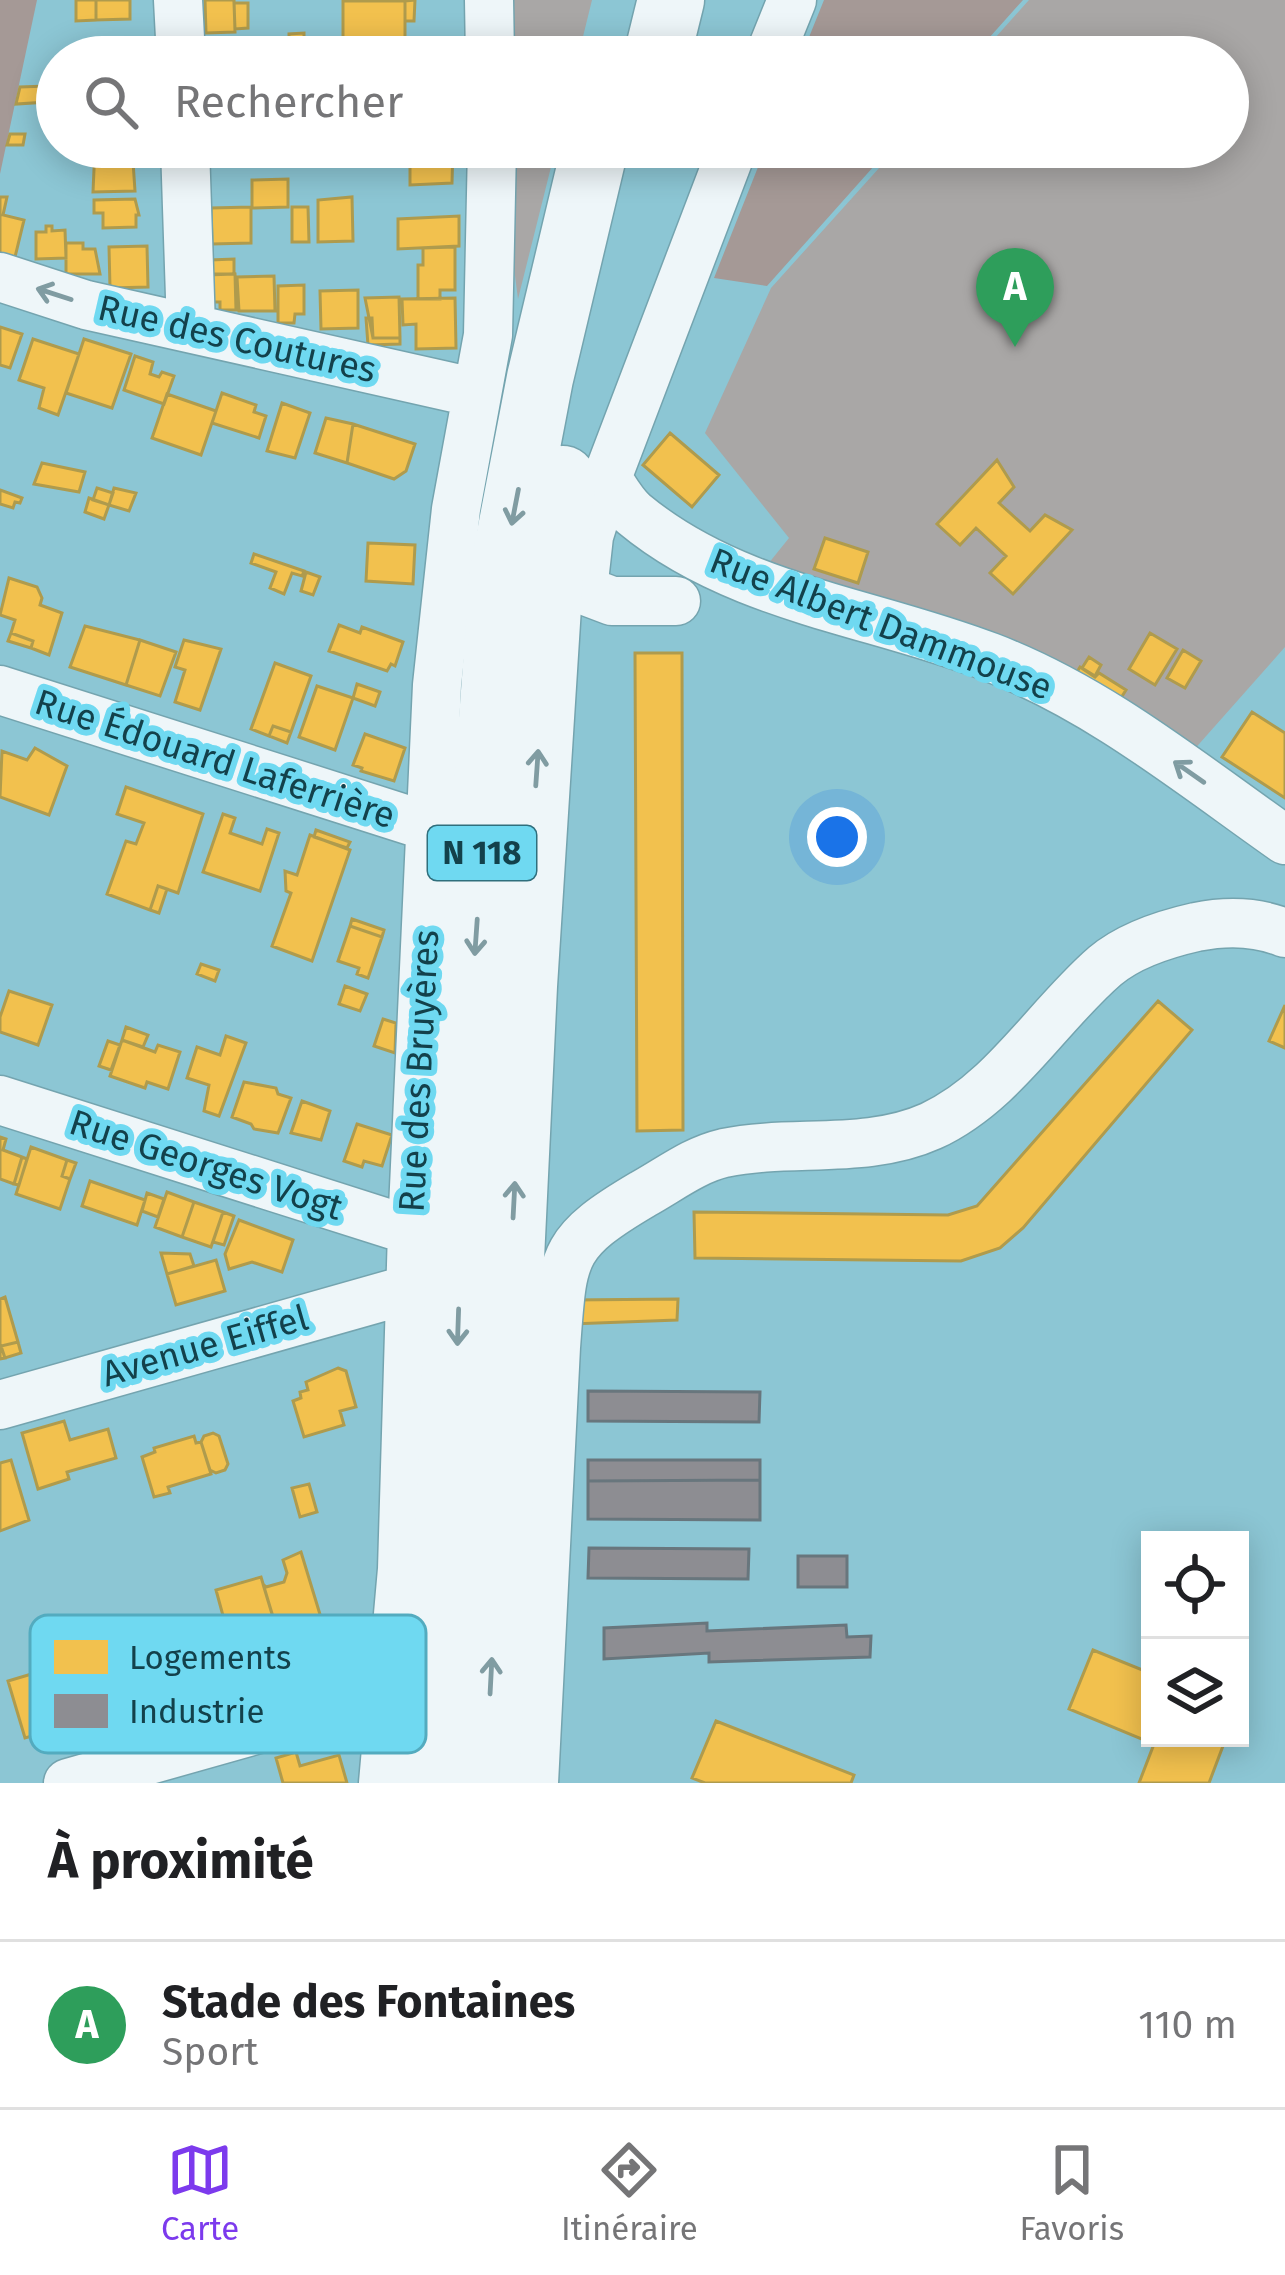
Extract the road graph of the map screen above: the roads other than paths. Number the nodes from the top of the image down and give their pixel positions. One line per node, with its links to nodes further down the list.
1 (178, 0): 6 (street)
2 (490, 0): 7 (street)
3 (629, 0): 8 (highway)
4 (671, 0): 9 (highway)
5 (791, 0): 10 (street)
6 (180, 36)
7 (490, 36)
8 (621, 36)
9 (662, 36)
10 (777, 36)
11 (185, 168): 17 (street)
12 (492, 168): 18 (street, Rue des Bruyères)
13 (590, 168): 30 (highway, N 118, one-way to 30)
14 (630, 168): 30 (highway, N 118, one-way to 14)
15 (725, 168): 19 (street)
16 (0, 277): 17 (street, Rue des Coutures, one-way to 16)
17 (191, 327): 18 (street, Rue des Coutures)
18 (477, 393): 22 (street, Rue des Bruyères)
19 (607, 478): 20 (street); 23 (street, Rue Albert Dammouse, one-way to 19)
20 (676, 601)
21 (0, 690): 22 (street, Rue Édouard Laferrière)
22 (430, 827): 26 (street, Rue des Bruyères)
23 (1285, 840)
24 (1268, 938): 30 (street)
25 (0, 1100): 26 (street, Rue Georges Vogt)
26 (412, 1231): 27 (street, Rue des Bruyères)
27 (410, 1289): 28 (street, Avenue Eiffel); 31 (street, Rue des Bruyères)
28 (0, 1405)
29 (574, 1440): 30 (street)
30 (495, 1582): 36 (highway, N 118); 37 (highway, N 118, one-way to 30); 38 (street)
31 (398, 1615)
32 (174, 1753): 34 (street)
33 (386, 1753): 35 (street, Rue des Bruyères)
34 (68, 1783)
35 (383, 1783)
36 (437, 1783)
37 (486, 1783)
38 (534, 1783)

